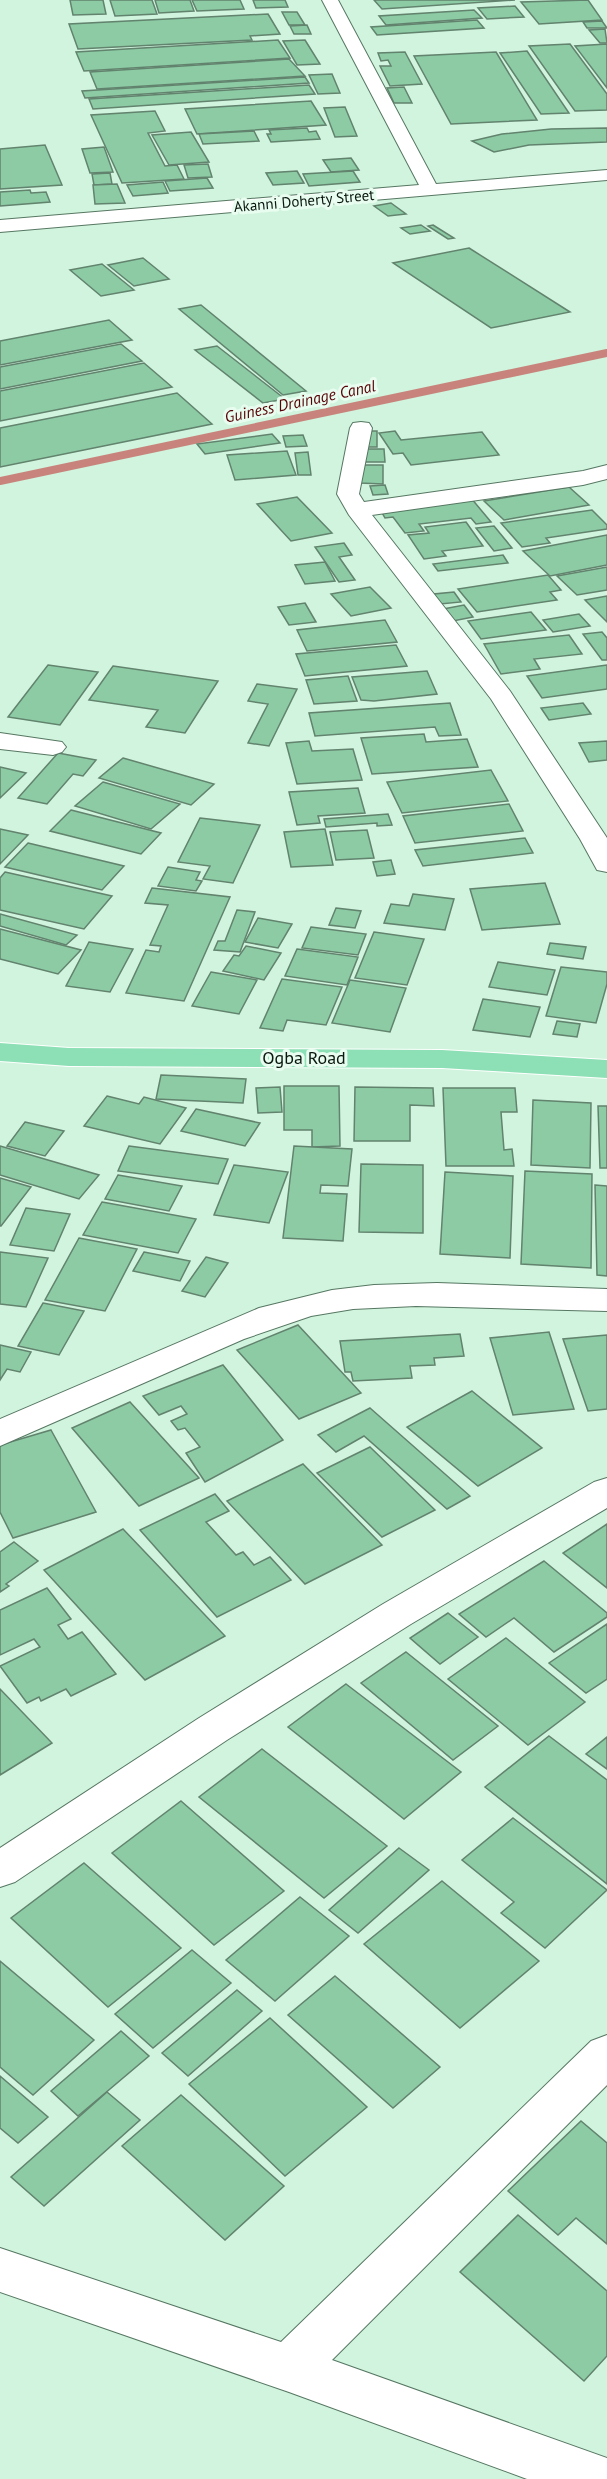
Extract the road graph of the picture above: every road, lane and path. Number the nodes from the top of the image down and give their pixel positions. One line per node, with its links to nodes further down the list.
1 (330, 0): 3 (street)
2 (607, 176): 3 (street, Akanni Doherty Street)
3 (430, 189): 4 (street, Akanni Doherty Street)
4 (0, 226)
5 (361, 428): 9 (street)
6 (607, 472): 7 (street)
7 (583, 478): 8 (street); 9 (street)
8 (607, 495)
9 (357, 510): 12 (street)
10 (0, 741): 11 (street)
11 (53, 747)
12 (607, 864)
13 (0, 1052): 14 (main road, Ogba Road)
14 (607, 1069)
15 (607, 1300): 16 (street)
16 (0, 1434)
17 (607, 1491): 18 (street)
18 (0, 1870)
19 (607, 2055): 21 (street)
20 (0, 2270): 21 (street)
21 (289, 2368): 22 (street)
22 (596, 2479)

